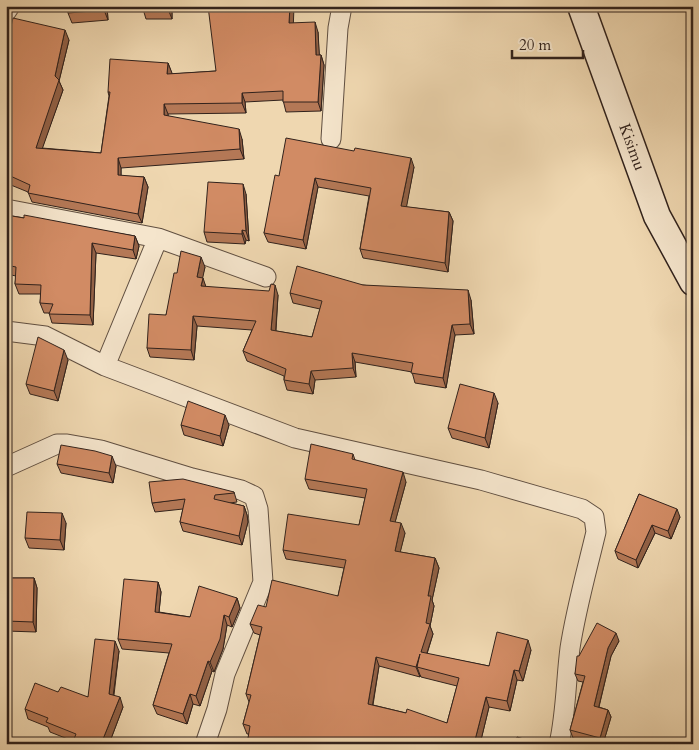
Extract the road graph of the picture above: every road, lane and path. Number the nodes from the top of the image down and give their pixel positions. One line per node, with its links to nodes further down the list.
1 (10, 6): 4 (street)
2 (342, 6): 5 (street)
3 (582, 6): 9 (street, Kisimu)
4 (6, 12)
5 (332, 140)
6 (6, 209): 7 (street)
7 (158, 238): 8 (street); 11 (street)
8 (266, 277)
9 (693, 282)
10 (6, 331): 11 (street)
11 (105, 366): 14 (street)
12 (6, 467): 13 (street)
13 (204, 744)
14 (559, 744)

